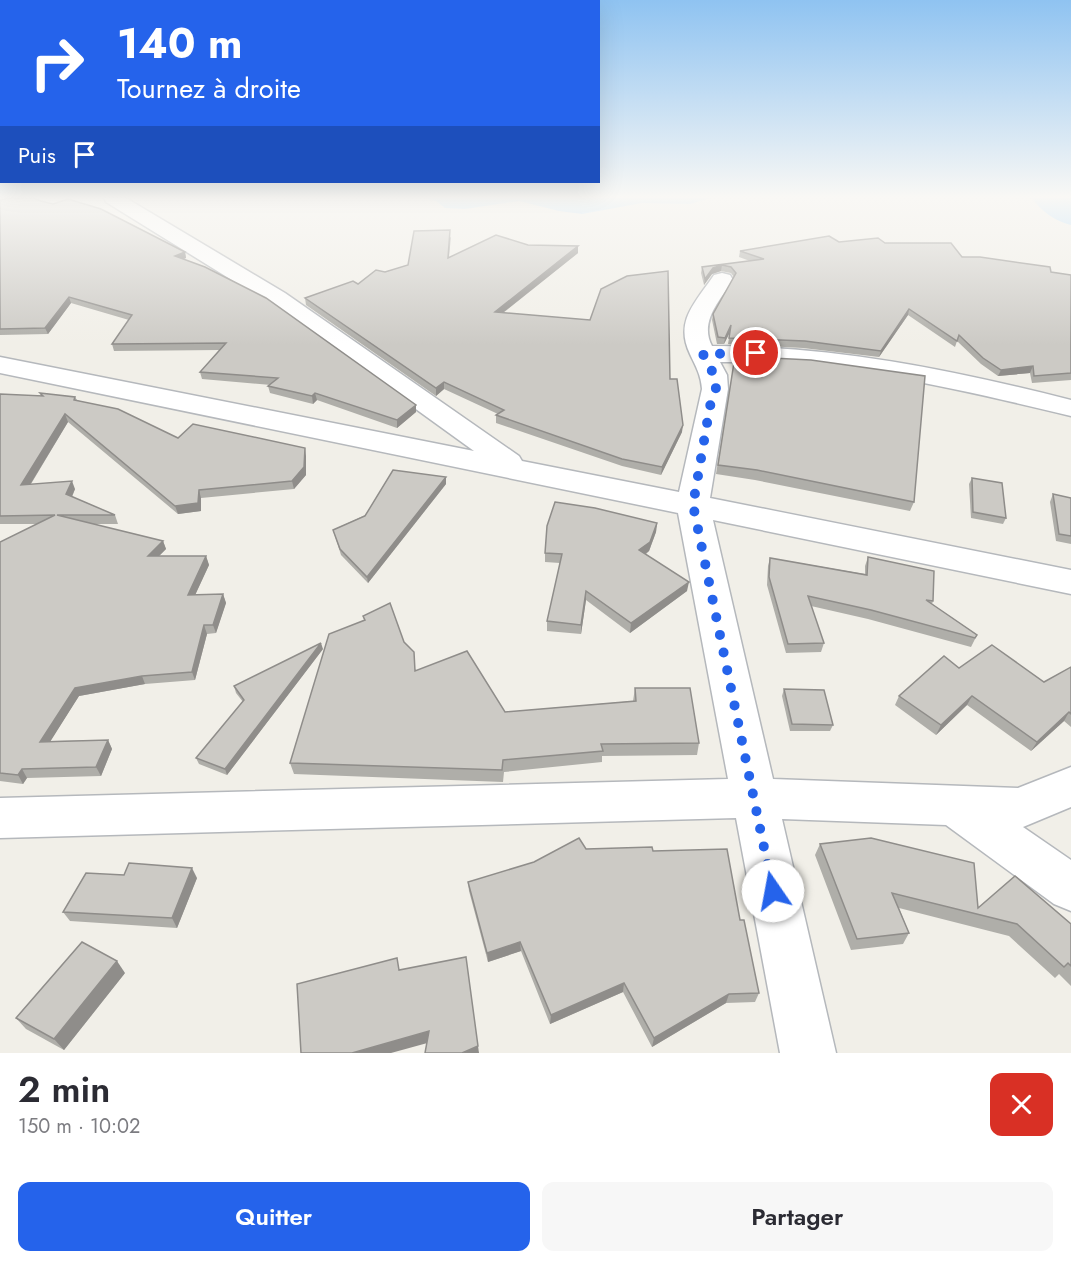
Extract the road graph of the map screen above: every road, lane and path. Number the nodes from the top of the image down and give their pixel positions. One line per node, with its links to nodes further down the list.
1 (194, 247): 6 (street)
2 (722, 280): 3 (street)
3 (703, 354): 5 (street); 7 (street)
4 (0, 365): 6 (street)
5 (1071, 408)
6 (516, 469): 7 (street)
7 (693, 505): 8 (street); 10 (street)
8 (1071, 582)
9 (1071, 786): 11 (street)
10 (753, 798): 11 (street); 12 (street); 14 (street)
11 (954, 805): 13 (street)
12 (0, 818)
13 (1071, 888)
14 (808, 1053)

